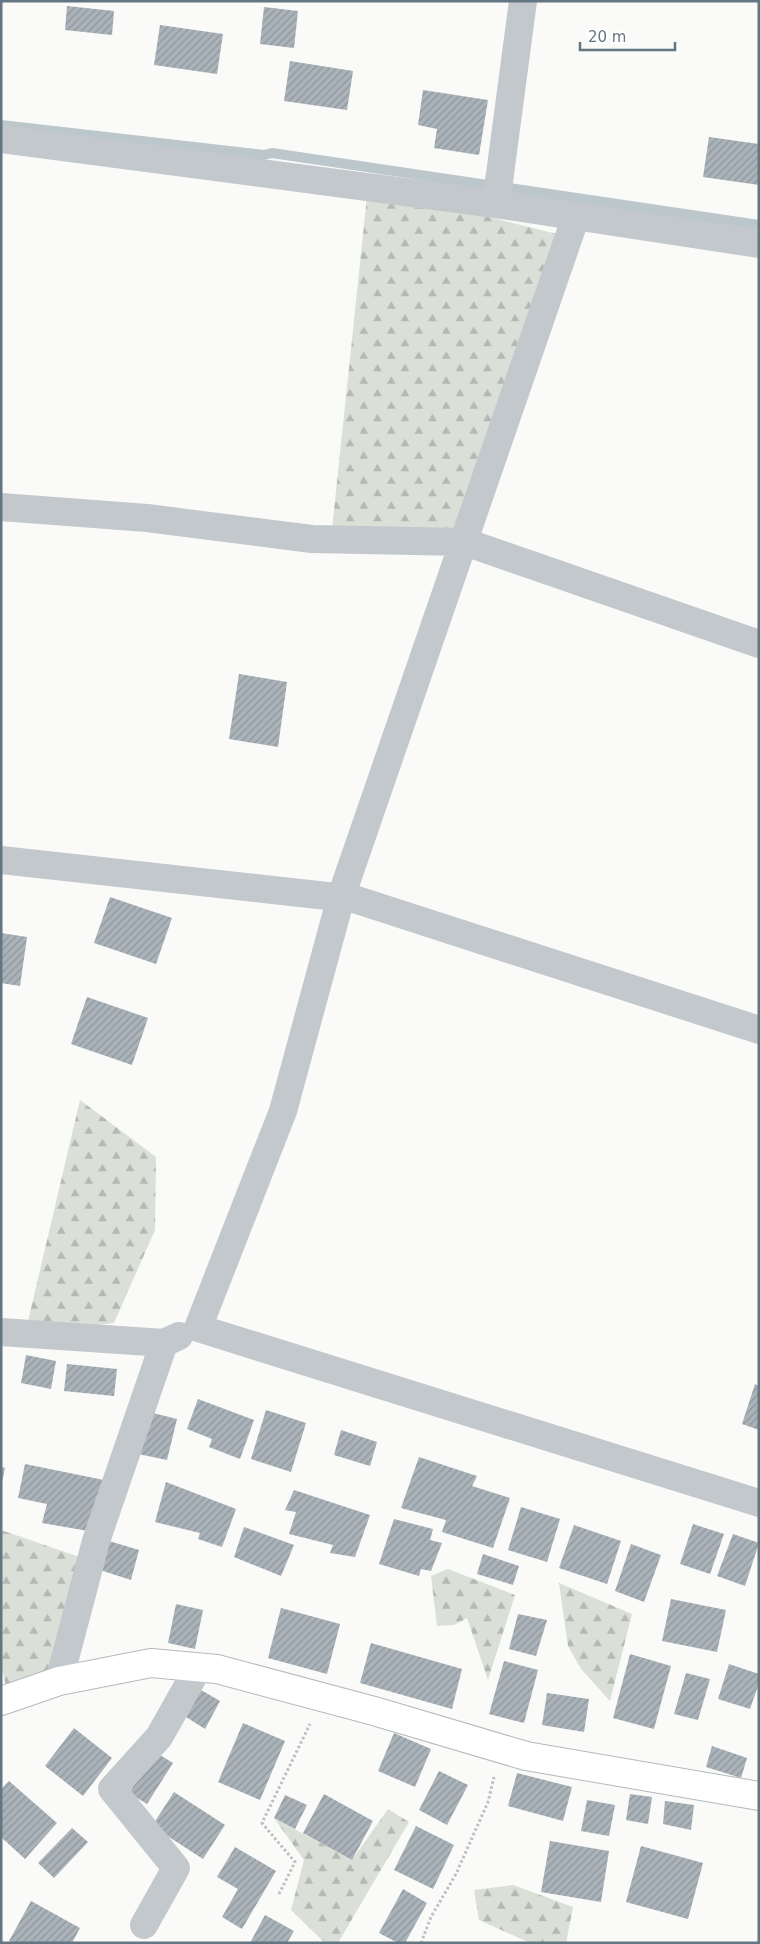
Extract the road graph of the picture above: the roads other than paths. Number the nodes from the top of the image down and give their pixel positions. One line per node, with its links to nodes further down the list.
1 (522, 1): 3 (street)
2 (1, 139): 3 (street)
3 (496, 204): 4 (street)
4 (576, 216): 5 (street); 7 (street)
5 (759, 244)
6 (1, 507): 7 (street)
7 (465, 542): 8 (street); 10 (street)
8 (759, 644)
9 (1, 860): 10 (street)
10 (342, 898): 11 (street); 12 (street)
11 (759, 1030)
12 (198, 1328): 14 (street); 15 (street)
13 (1, 1332): 14 (street)
14 (164, 1343): 17 (street)
15 (759, 1503)
16 (198, 1668): 17 (street); 19 (street); 20 (street)
17 (59, 1681): 18 (street)
18 (1, 1701)
19 (759, 1796)
20 (144, 1926)

